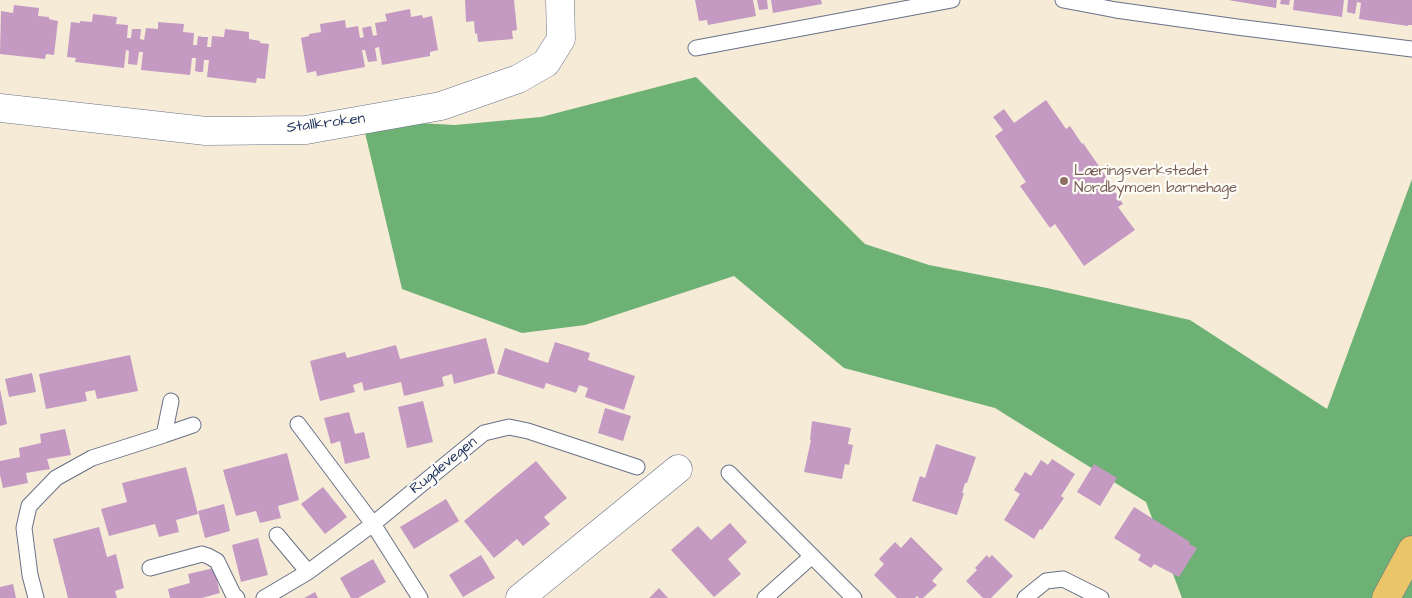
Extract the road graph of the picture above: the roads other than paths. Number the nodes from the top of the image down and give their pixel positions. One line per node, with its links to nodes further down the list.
1 (560, 0): 6 (street, Stallkroken)
2 (952, 0): 4 (lane)
3 (1072, 1): 5 (lane)
4 (696, 48)
5 (1412, 49)
6 (0, 108)
7 (171, 401): 10 (lane)
8 (298, 424): 14 (lane)
9 (193, 425): 10 (lane)
10 (164, 434): 20 (lane)
11 (638, 467): 14 (lane, Rugdevegen)
12 (678, 469): 24 (street)
13 (729, 473): 17 (lane)
14 (373, 524): 19 (lane, Rugdevegen); 23 (lane)
15 (277, 535): 19 (lane)
16 (1412, 550): 29 (main road)
17 (812, 556): 25 (lane); 26 (lane)
18 (150, 568): 21 (lane)
19 (308, 572): 22 (lane, Rugdevegen)
20 (36, 598)
21 (237, 598)
22 (264, 598)
23 (420, 598)
24 (520, 598)
25 (765, 598)
26 (854, 598)
27 (1025, 598): 28 (lane)
28 (1101, 598)
29 (1386, 598)

